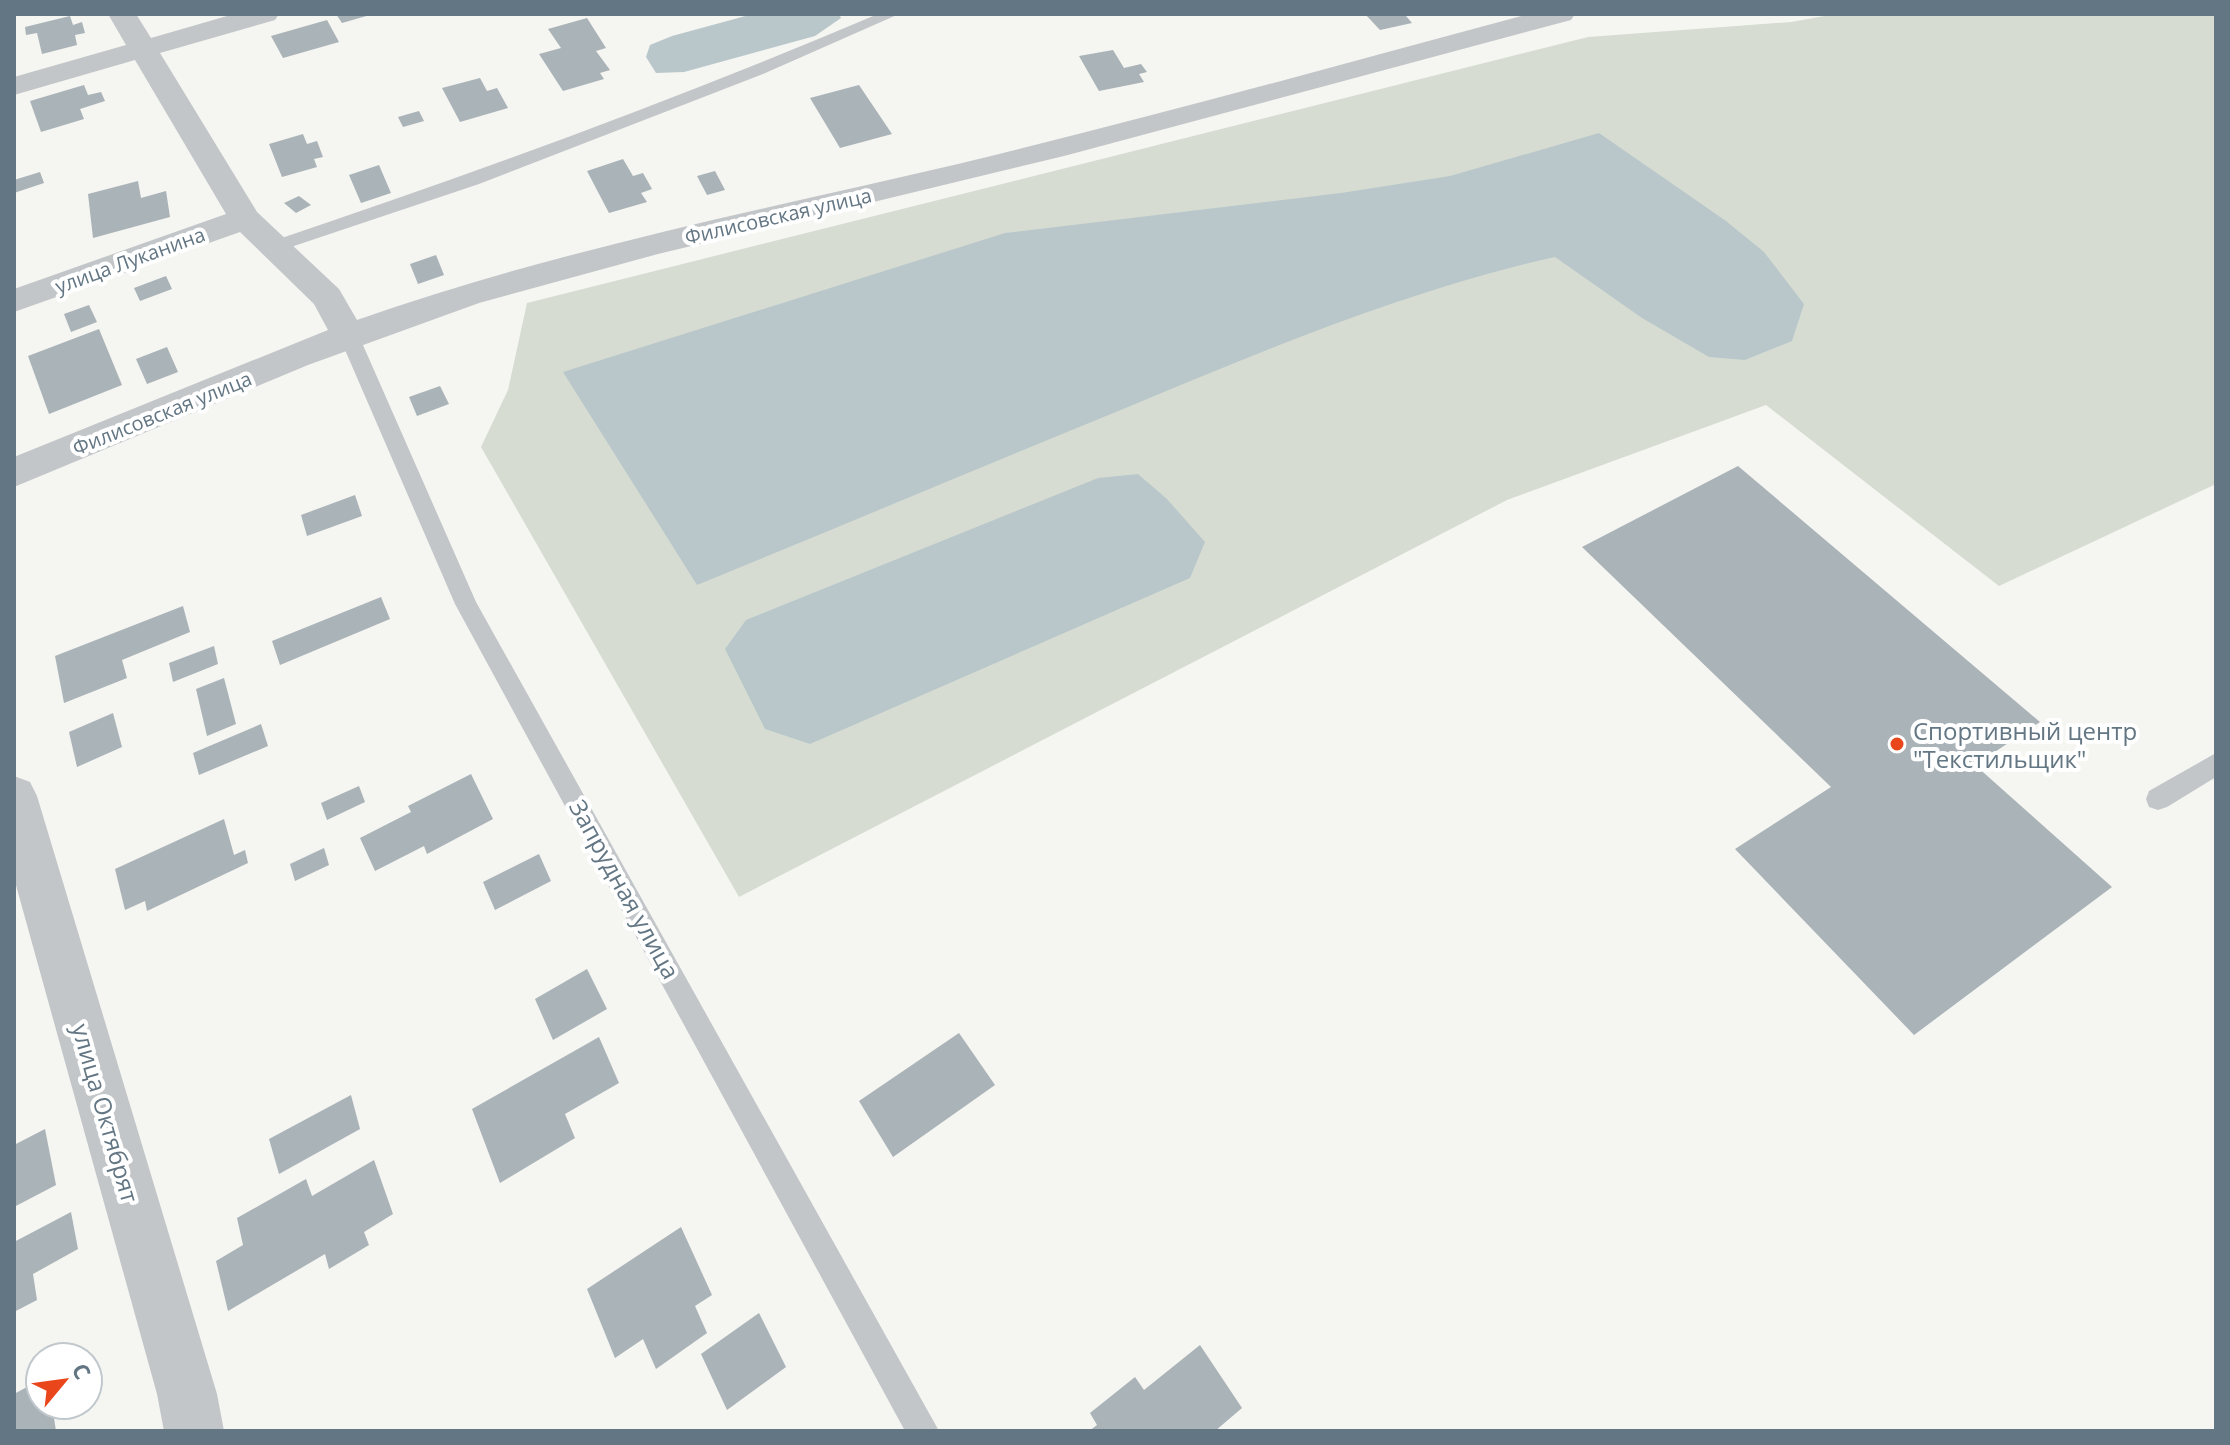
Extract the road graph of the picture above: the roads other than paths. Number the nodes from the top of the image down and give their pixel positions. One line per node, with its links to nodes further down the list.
1 (122, 14): 5 (street)
2 (265, 14): 5 (street)
3 (891, 14): 8 (lane)
4 (1561, 14): 10 (street, Филисовская улица)
5 (145, 48): 6 (street); 7 (street)
6 (14, 86)
7 (245, 219): 8 (street); 9 (street, улица Луканина)
8 (276, 246): 10 (street)
9 (14, 301)
10 (349, 336): 11 (street, Филисовская улица); 16 (lane, Запрудная улица)
11 (14, 473)
12 (2216, 764): 14 (lane)
13 (14, 796): 15 (street, улица Октябрят)
14 (2158, 799)
15 (194, 1431)
16 (923, 1431)

